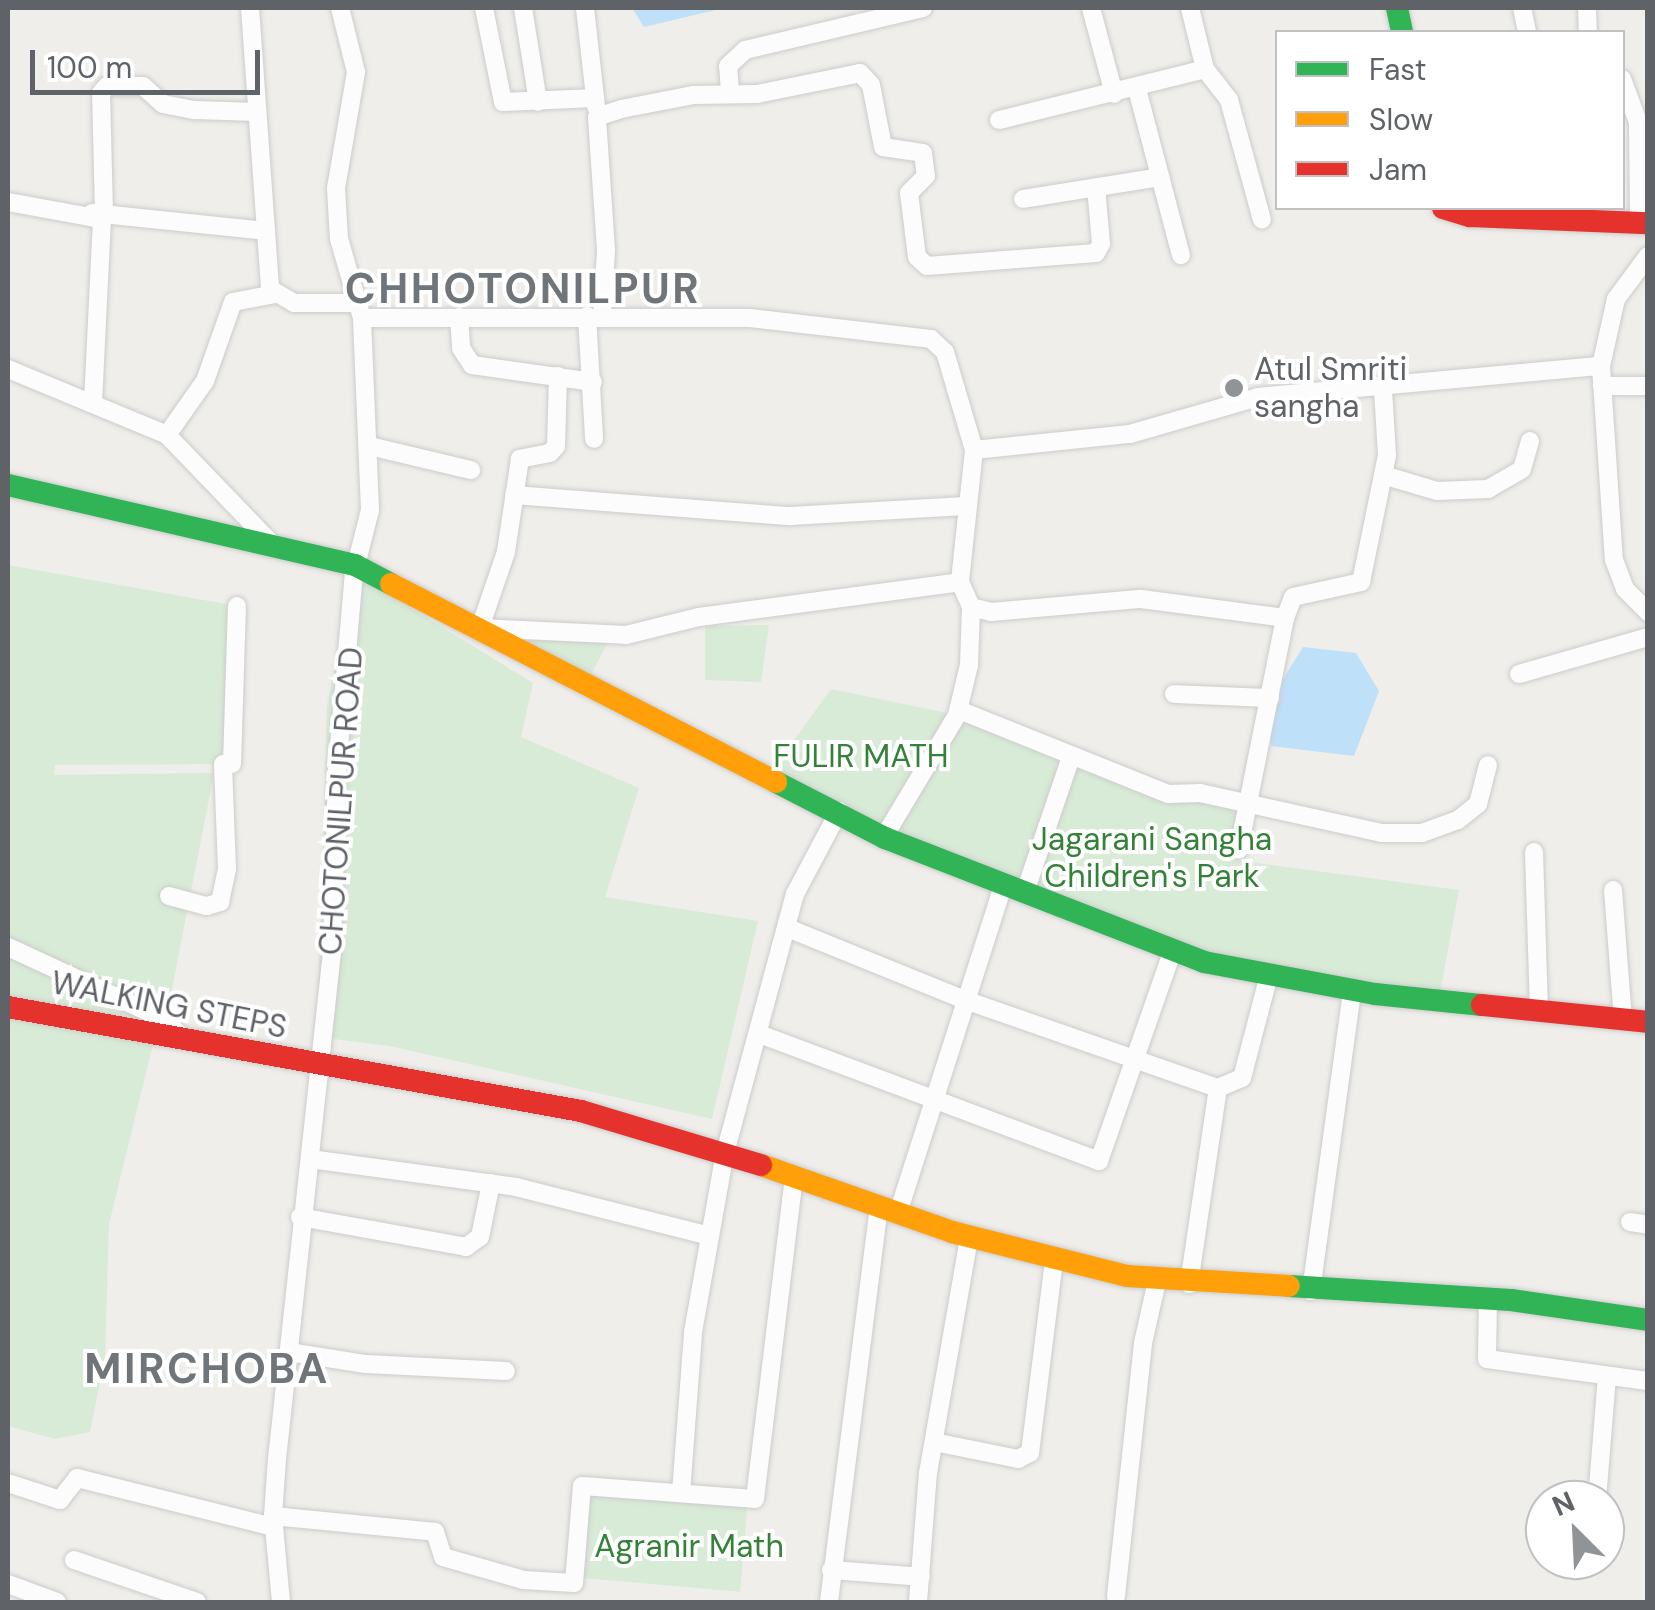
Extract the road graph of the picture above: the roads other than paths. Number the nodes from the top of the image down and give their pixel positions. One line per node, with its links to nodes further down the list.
1 (250, 8): 16 (street)
2 (340, 8): 30 (street, CHOTONILPUR ROAD)
3 (484, 8): 14 (street)
4 (523, 8): 14 (street)
5 (585, 8): 15 (street)
6 (923, 8): 12 (street)
7 (1090, 8): 13 (street)
8 (1190, 8): 9 (street)
9 (1205, 69): 11 (street); 24 (street)
10 (1625, 87): 25 (street)
11 (1137, 89): 13 (street); 18 (street)
12 (730, 92): 15 (street); 19 (street)
13 (1114, 94): 17 (street)
14 (538, 102): 15 (street)
15 (596, 108): 31 (street)
16 (257, 112): 23 (street); 26 (street)
17 (999, 120)
18 (1160, 176): 19 (street); 27 (street)
19 (1096, 186): 20 (street)
20 (1023, 198)
21 (8, 202): 23 (street)
22 (1450, 210): 25 (street)
23 (98, 213): 26 (street); 40 (street)
24 (1262, 220)
25 (1643, 223)
26 (266, 231): 29 (street)
27 (1180, 254)
28 (1648, 256): 33 (street)
29 (275, 294): 30 (street); 41 (street)
30 (357, 310): 32 (street); 44 (street, CHOTONILPUR ROAD)
31 (595, 316): 32 (street); 36 (street); 45 (street)
32 (459, 317): 35 (street)
33 (1601, 366): 37 (street); 39 (street)
34 (8, 368): 40 (street)
35 (558, 376): 36 (street); 49 (street)
36 (593, 382): 42 (street)
37 (1602, 386): 38 (street); 56 (street)
38 (1648, 386)
39 (1383, 389): 45 (street); 47 (street)
40 (93, 403): 41 (street)
41 (167, 435): 51 (street)
42 (594, 439)
43 (1530, 441): 47 (street)
44 (370, 446): 46 (street); 52 (street, CHOTONILPUR ROAD)
45 (974, 450): 50 (street)
46 (471, 470)
47 (1383, 476): 57 (street)
48 (8, 485): 51 (street)
49 (514, 495): 50 (street); 58 (street)
50 (965, 506): 53 (street)
51 (272, 543): 52 (street)
52 (355, 565): 58 (street); 87 (street, CHOTONILPUR ROAD)
53 (960, 582): 55 (street); 58 (street)
54 (237, 606): 73 (street)
55 (971, 608): 57 (street); 63 (street)
56 (1648, 612)
57 (1285, 618): 62 (street)
58 (480, 628): 67 (street)
59 (1648, 637): 60 (street)
60 (1519, 674)
61 (1174, 694): 62 (street)
62 (1270, 698): 66 (street)
63 (959, 710): 64 (street); 68 (street)
64 (1071, 757): 66 (street); 71 (street)
65 (1488, 765): 66 (street)
66 (1251, 808): 69 (street)
67 (840, 811): 68 (street); 74 (street)
68 (884, 837): 71 (street)
69 (1238, 849)
70 (1534, 852): 81 (street)
71 (1014, 888): 76 (street); 79 (street)
72 (1613, 890): 82 (street)
73 (170, 896)
74 (790, 929): 79 (street); 84 (street)
75 (8, 947): 85 (street)
76 (1173, 950): 77 (street); 86 (street)
77 (1269, 975): 78 (street); 88 (street)
78 (1352, 990): 81 (street); 101 (street)
79 (965, 1000): 86 (street); 89 (street)
80 (8, 1008): 85 (street, WALKING STEPS)
81 (1539, 1012): 82 (street)
82 (1623, 1019): 83 (street)
83 (1648, 1022)
84 (762, 1034): 89 (street); 90 (street)
85 (184, 1040): 87 (street, WALKING STEPS)
86 (1137, 1057): 88 (street); 89 (street)
87 (319, 1066): 90 (street, WALKING STEPS); 91 (street, CHOTONILPUR ROAD)
88 (1218, 1088): 100 (street)
89 (934, 1103): 94 (street)
90 (725, 1153): 92 (street, WALKING STEPS); 96 (street)
91 (310, 1159): 93 (street); 95 (street, CHOTONILPUR ROAD)
92 (794, 1179): 94 (street, WALKING STEPS); 111 (street)
93 (491, 1183): 95 (street); 96 (street)
94 (889, 1210): 97 (street, WALKING STEPS); 114 (street)
95 (300, 1217): 104 (street, CHOTONILPUR ROAD)
96 (710, 1236): 111 (street)
97 (969, 1237): 98 (street, WALKING STEPS); 108 (street)
98 (1054, 1260): 99 (street, WALKING STEPS); 108 (street)
99 (1157, 1281): 100 (street, WALKING STEPS); 117 (street)
100 (1189, 1284): 101 (street, WALKING STEPS)
101 (1311, 1291): 102 (street, WALKING STEPS)
102 (1488, 1299): 103 (street, WALKING STEPS); 106 (street)
103 (1648, 1320)
104 (289, 1352): 105 (street); 112 (street, CHOTONILPUR ROAD)
105 (506, 1371)
106 (1607, 1376): 107 (street); 109 (street)
107 (1648, 1380)
108 (934, 1442): 115 (street)
109 (1599, 1480)
110 (8, 1483): 112 (street)
111 (681, 1493): 112 (street)
112 (273, 1521): 120 (street, CHOTONILPUR ROAD)
113 (74, 1560): 119 (street)
114 (831, 1570): 115 (street); 121 (street)
115 (920, 1577): 122 (street)
116 (8, 1584): 118 (street)
117 (1116, 1596)
118 (57, 1602)
119 (197, 1602)
120 (281, 1602)
121 (828, 1602)
122 (918, 1602)

